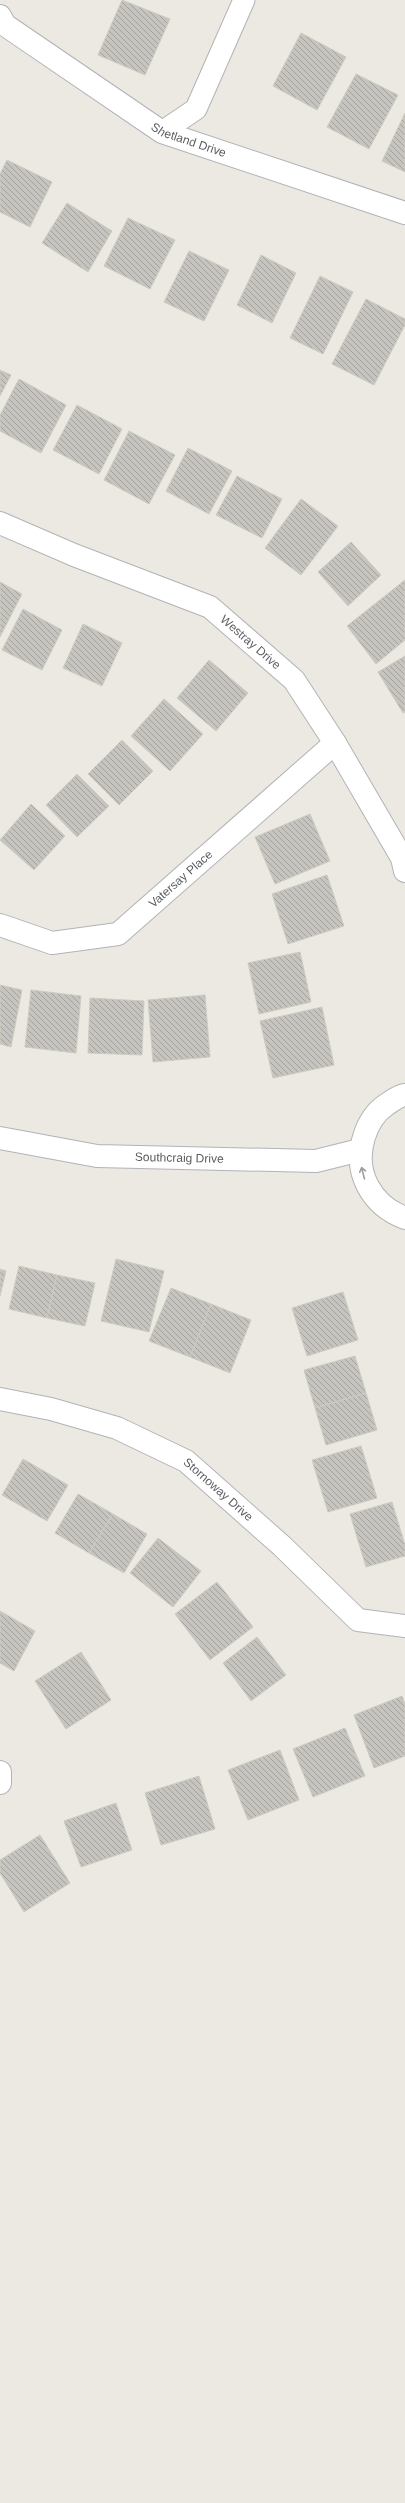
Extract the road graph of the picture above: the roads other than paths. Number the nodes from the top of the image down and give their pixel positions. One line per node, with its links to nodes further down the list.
1 (244, 0): 3 (lane)
2 (0, 16): 3 (street, Shetland Drive)
3 (162, 132): 4 (street, Shetland Drive)
4 (405, 213)
5 (0, 523): 6 (street, Westray Drive)
6 (335, 743): 7 (street, Westray Drive); 8 (street, Vatersay Place)
7 (405, 871)
8 (0, 926)
9 (405, 1095): 11 (street)
10 (0, 1138): 11 (street, Southcraig Drive)
11 (360, 1150): 12 (street, one-way to 11)
12 (405, 1218)
13 (0, 1400): 14 (street, Stornoway Drive)
14 (405, 1626)
15 (0, 1772): 16 (street)
16 (0, 1783)

